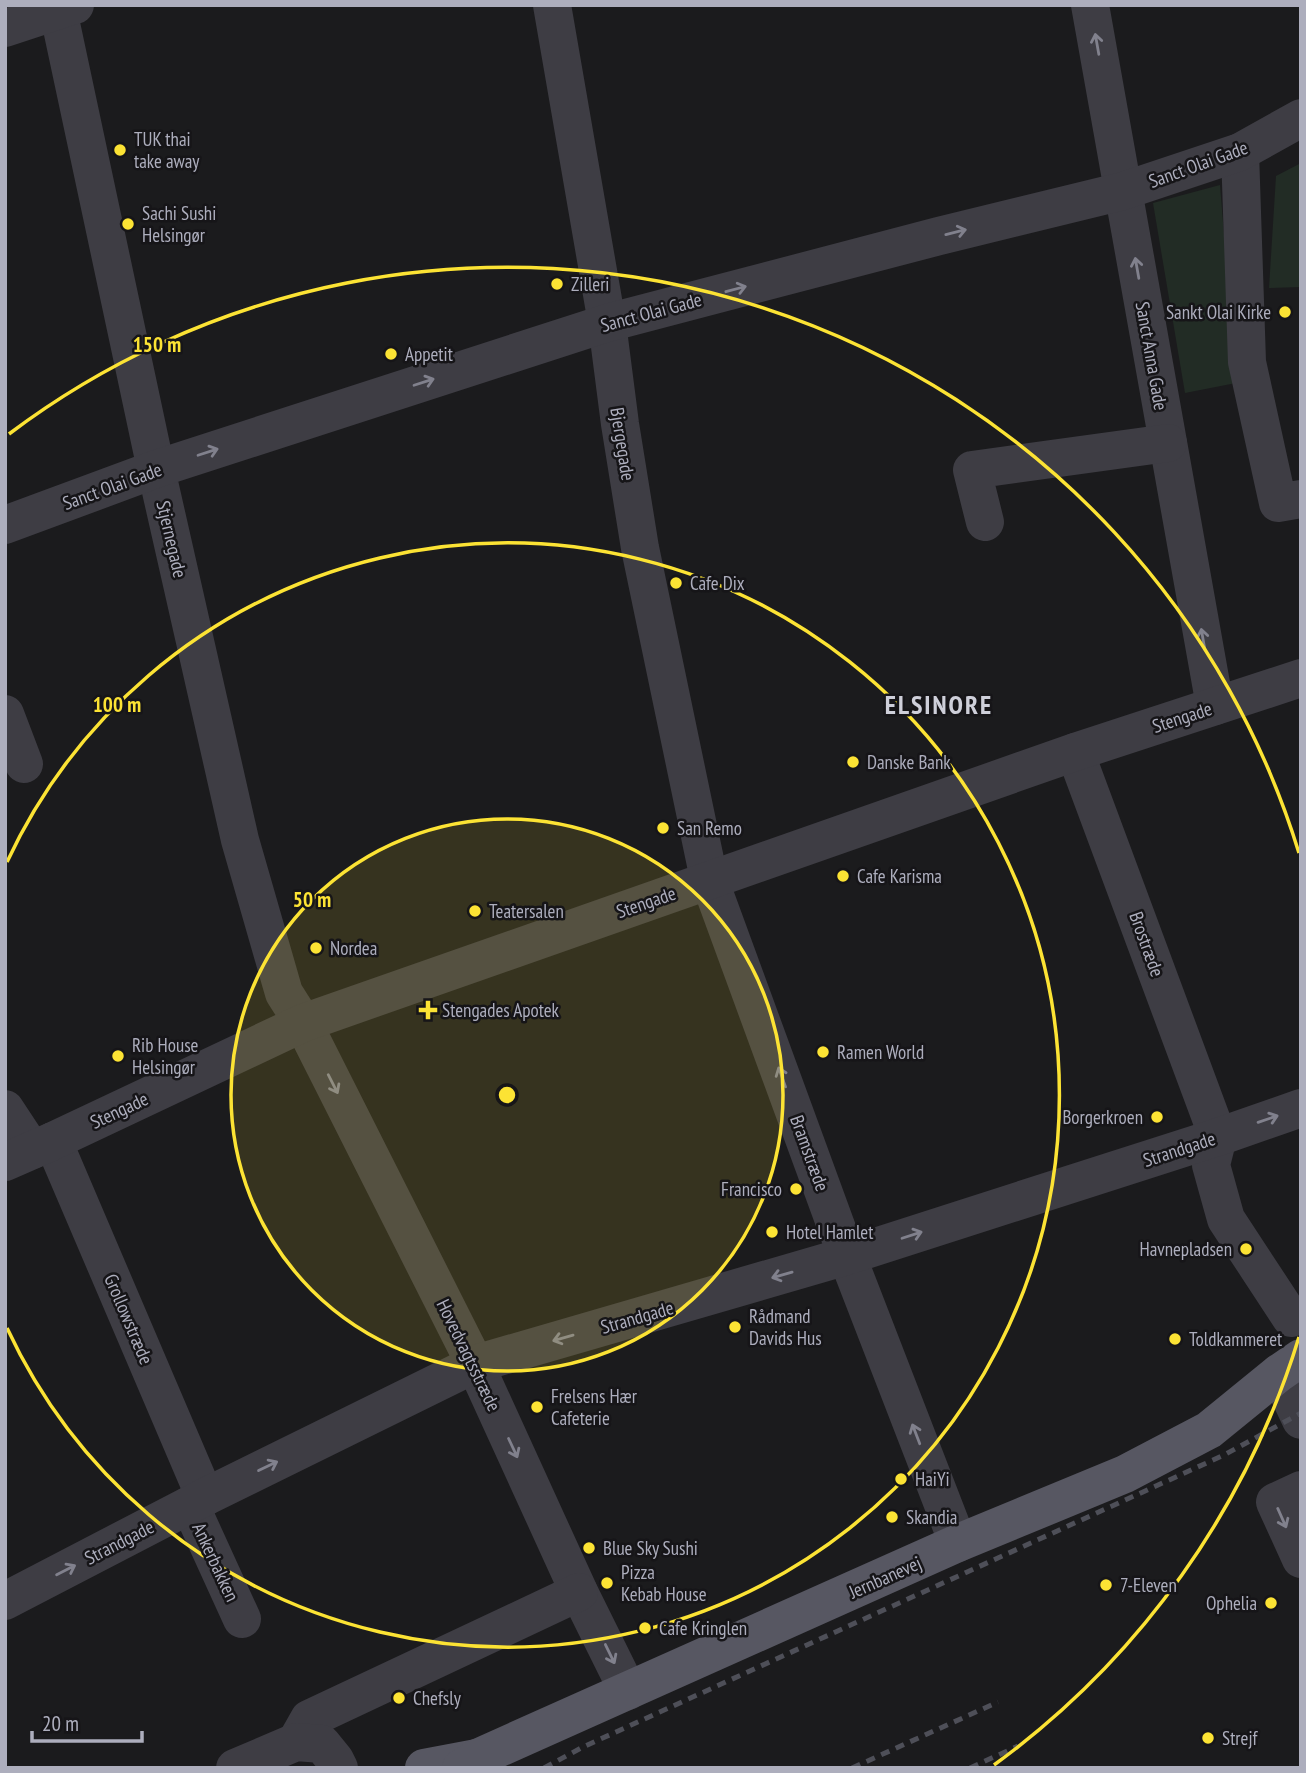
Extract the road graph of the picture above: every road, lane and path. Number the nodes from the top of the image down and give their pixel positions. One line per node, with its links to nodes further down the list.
1 (552, 5): 8 (street, Bjergegade)
2 (1090, 5): 7 (street, Sanct Anna Gade, one-way to 2)
3 (63, 7): 4 (street); 10 (street, Stjernegade)
4 (5, 28)
5 (1301, 118): 6 (street, Sanct Olai Gade)
6 (1240, 152): 7 (street, Sanct Olai Gade); 11 (street)
7 (1123, 191): 8 (street, Sanct Olai Gade, one-way to 7); 9 (street, Sanct Anna Gade, one-way to 7)
8 (607, 323): 10 (street, Sanct Olai Gade, one-way to 8); 19 (street, Bjergegade)
9 (1168, 443): 12 (street); 15 (street, Sanct Anna Gade, one-way to 9)
10 (156, 469): 13 (street, Sanct Olai Gade); 20 (street, Stjernegade)
11 (1290, 501)
12 (985, 522)
13 (5, 525)
14 (1301, 678): 15 (street, Stengade)
15 (1215, 706): 17 (street, Stengade)
16 (5, 714): 18 (street)
17 (1075, 752): 19 (street, Stengade); 23 (street, Brostræde)
18 (24, 764)
19 (709, 880): 20 (street, Stengade); 25 (street, Bramstræde, one-way to 19)
20 (303, 1023): 24 (street, Stengade); 27 (street, Hovedvagtsstræde, one-way to 27)
21 (1301, 1108): 23 (street, Strandgade, one-way to 21)
22 (5, 1109): 24 (street, Grollowstræde)
23 (1218, 1137): 25 (street, Strandgade, one-way to 23); 26 (street)
24 (30, 1151): 31 (street, Grollowstræde)
25 (847, 1256): 27 (street, Strandgade, one-way to 27); 32 (street, Bramstræde, one-way to 25)
26 (1291, 1318)
27 (475, 1364): 31 (street, Strandgade, one-way to 27); 34 (street, Hovedvagtsstræde, one-way to 34)
28 (1290, 1365): 29 (street); 32 (main road, Jernbanevej)
29 (1301, 1420)
30 (1301, 1490): 33 (street, one-way to 33)
31 (197, 1501): 35 (street, Strandgade, one-way to 31); 36 (street, Ankerbakken)
32 (958, 1544): 37 (main road, Jernbanevej)
33 (1301, 1559)
34 (579, 1592): 37 (street, Hovedvagtsstræde, one-way to 37); 38 (street)
35 (5, 1601)
36 (242, 1619)
37 (628, 1691): 39 (main road, Jernbanevej)
38 (296, 1742): 40 (street); 41 (street)
39 (469, 1763): 42 (main road, Jernbanevej)
40 (235, 1768)
41 (339, 1768)
42 (424, 1768)

